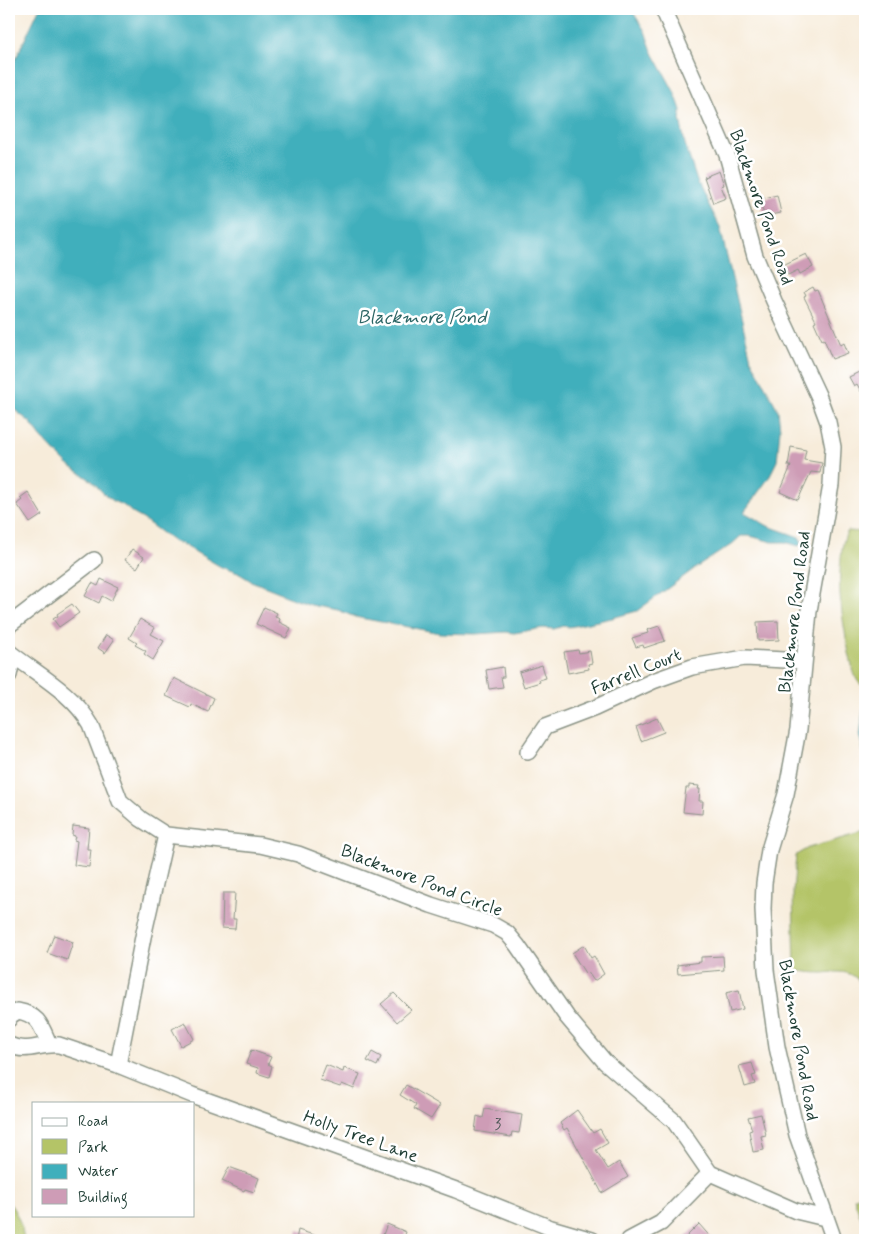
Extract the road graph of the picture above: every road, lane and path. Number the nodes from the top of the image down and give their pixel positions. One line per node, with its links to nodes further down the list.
1 (662, 9): 5 (street, Blackmore Pond Road)
2 (94, 560): 3 (street)
3 (9, 625)
4 (11, 654): 6 (street); 8 (street, Blackmore Pond Circle)
5 (804, 661): 7 (street, Farrell Court); 14 (street, Blackmore Pond Road)
6 (9, 675)
7 (528, 752)
8 (166, 835): 12 (street); 13 (street, Blackmore Pond Circle)
9 (9, 1019): 10 (street)
10 (48, 1044): 11 (street, Holly Tree Lane); 12 (street, Holly Tree Lane)
11 (9, 1045)
12 (118, 1065): 15 (street, Holly Tree Lane)
13 (710, 1173): 14 (street); 16 (street)
14 (825, 1218): 17 (street, Blackmore Pond Road)
15 (592, 1240)
16 (629, 1240)
17 (834, 1240)

